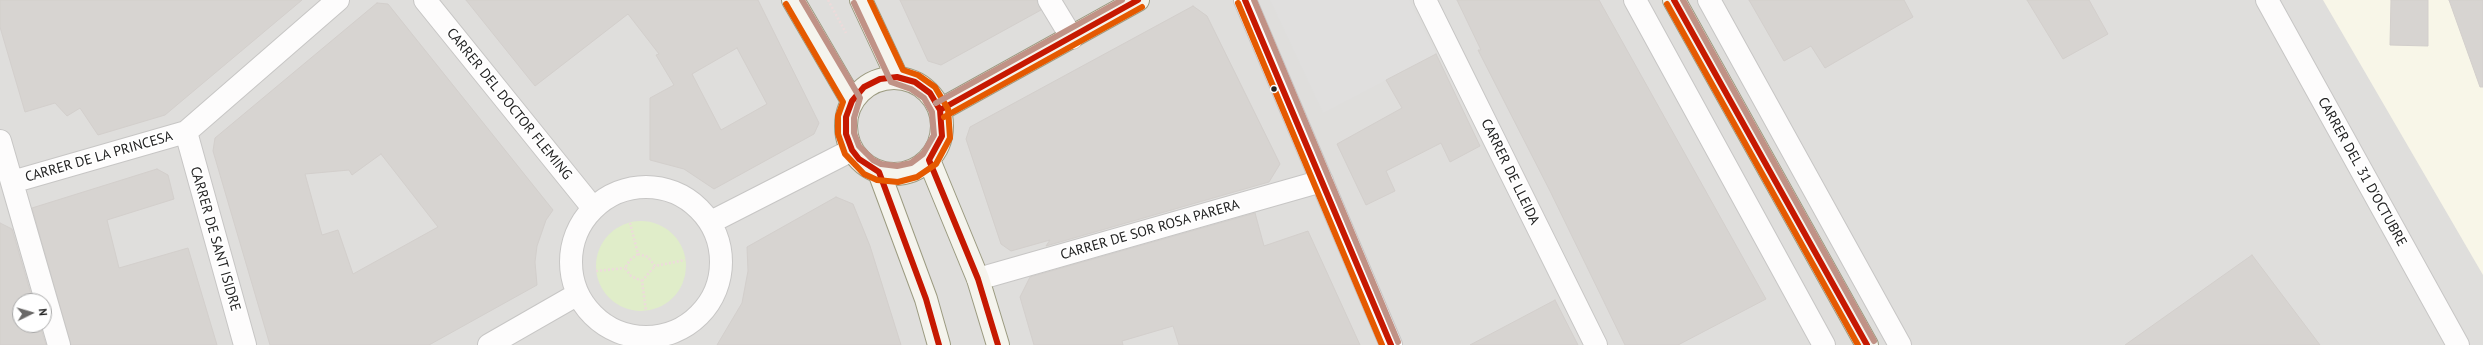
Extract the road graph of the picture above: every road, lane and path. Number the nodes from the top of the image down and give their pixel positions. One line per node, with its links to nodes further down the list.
1 (338, 0): 19 (street)
2 (425, 0): 26 (street, CARRER DEL DOCTOR FLEMING)
3 (793, 0): 17 (main road)
4 (828, 0): 15 (path)
5 (861, 0): 16 (main road)
6 (1049, 0): 14 (street)
7 (1138, 0): 14 (main road)
8 (1246, 0): 24 (street)
9 (1425, 0): 45 (street, CARRER DE LLEIDA)
10 (1635, 0): 46 (street)
11 (1674, 0): 47 (main road)
12 (1709, 0): 48 (street)
13 (2267, 0): 49 (street, CARRER DEL 31 D'OCTUBRE)
14 (1072, 38): 18 (main road)
15 (850, 40)
16 (897, 77): 17 (main road); 18 (main road)
17 (852, 101): 21 (main road)
18 (940, 110): 22 (main road)
19 (186, 132): 25 (street, CARRER DE LA PRINCESA); 40 (street, CARRER DE SANT ISIDRE)
20 (0, 141): 25 (street)
21 (852, 150): 23 (main road); 27 (street)
22 (929, 160): 23 (main road); 34 (main road)
23 (879, 172): 42 (main road)
24 (1322, 180): 34 (street, CARRER DE SOR ROSA PARERA); 44 (street)
25 (9, 192): 39 (street)
26 (593, 208): 27 (street); 36 (street)
27 (711, 222): 38 (street)
28 (630, 223): 29 (path)
29 (638, 254): 31 (path); 32 (path)
30 (685, 260): 31 (path)
31 (655, 266): 35 (path)
32 (625, 268): 33 (path); 35 (path)
33 (596, 271)
34 (978, 279): 43 (main road)
35 (642, 281): 37 (path)
36 (578, 294): 38 (street); 41 (street)
37 (646, 311)
38 (651, 341)
39 (59, 345)
40 (245, 345)
41 (489, 345)
42 (939, 345)
43 (998, 345)
44 (1391, 345)
45 (1596, 345)
46 (1824, 345)
47 (1867, 345)
48 (1900, 345)
49 (2458, 345)

